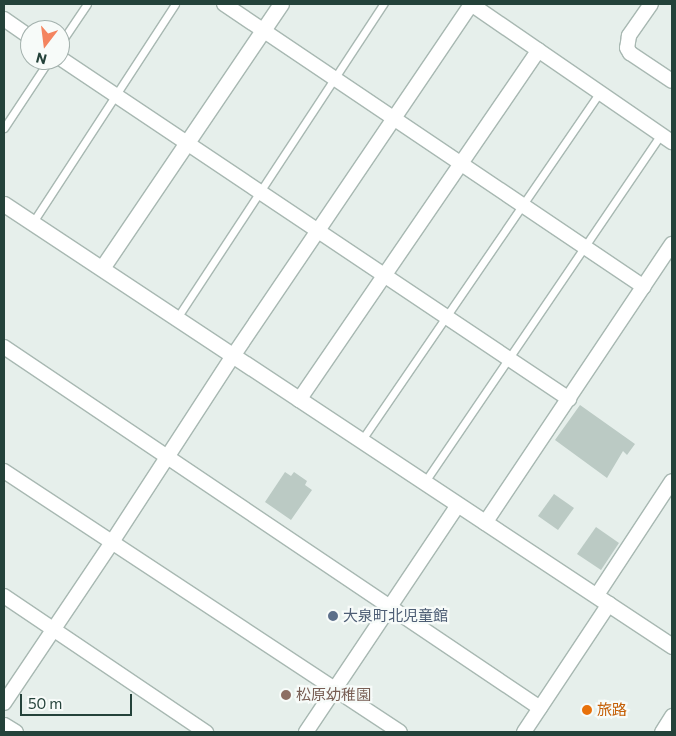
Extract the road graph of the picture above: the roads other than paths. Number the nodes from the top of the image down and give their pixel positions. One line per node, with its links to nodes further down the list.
1 (87, 4): 9 (lane)
2 (175, 4): 18 (lane)
3 (224, 4): 11 (street)
4 (281, 4): 11 (street)
5 (383, 4): 15 (lane)
6 (471, 4): 12 (street); 19 (street)
7 (650, 4): 16 (street)
8 (4, 19): 10 (street)
9 (70, 29)
10 (20, 30)
11 (263, 30): 15 (street); 22 (street)
12 (540, 50): 17 (street); 23 (street)
13 (70, 65): 18 (street)
14 (42, 70): 20 (lane)
15 (334, 78): 19 (street); 24 (lane)
16 (672, 81)
17 (600, 92): 21 (street); 26 (lane)
18 (115, 96): 22 (street); 27 (lane)
19 (394, 118): 23 (street); 28 (street)
20 (4, 128)
21 (666, 138): 30 (lane)
22 (186, 143): 24 (street); 31 (street)
23 (462, 164): 26 (street); 32 (street)
24 (260, 192): 28 (street); 35 (lane)
25 (4, 204): 27 (street)
26 (522, 205): 30 (street); 34 (lane)
27 (33, 222): 31 (street)
28 (318, 231): 32 (street); 37 (street)
29 (672, 244): 33 (street)
30 (584, 247): 33 (street); 38 (lane)
31 (102, 268): 35 (street)
32 (385, 276): 34 (street); 40 (street)
33 (644, 288): 39 (street)
34 (446, 317): 38 (street); 41 (lane)
35 (176, 318): 37 (street)
36 (4, 347): 42 (street)
37 (233, 356): 40 (street); 42 (street)
38 (508, 359): 39 (street); 45 (lane)
39 (570, 399): 47 (street)
40 (299, 400): 41 (street)
41 (361, 442): 45 (street)
42 (167, 456): 48 (street); 51 (street)
43 (4, 470): 48 (street)
44 (672, 481): 50 (street)
45 (424, 483): 46 (street)
46 (458, 505): 47 (street); 51 (street)
47 (485, 523): 50 (street)
48 (112, 542): 52 (street); 54 (street)
49 (4, 596): 52 (street)
50 (603, 600): 53 (street); 56 (street)
51 (390, 607): 54 (street); 56 (street)
52 (54, 630): 55 (street); 60 (street)
53 (672, 646)
54 (335, 689): 61 (street); 62 (street)
55 (4, 703)
56 (540, 708): 63 (street)
57 (672, 716): 64 (street)
58 (4, 725): 59 (street)
59 (15, 732)
60 (206, 732)
61 (306, 732)
62 (400, 732)
63 (524, 732)
64 (662, 732)

